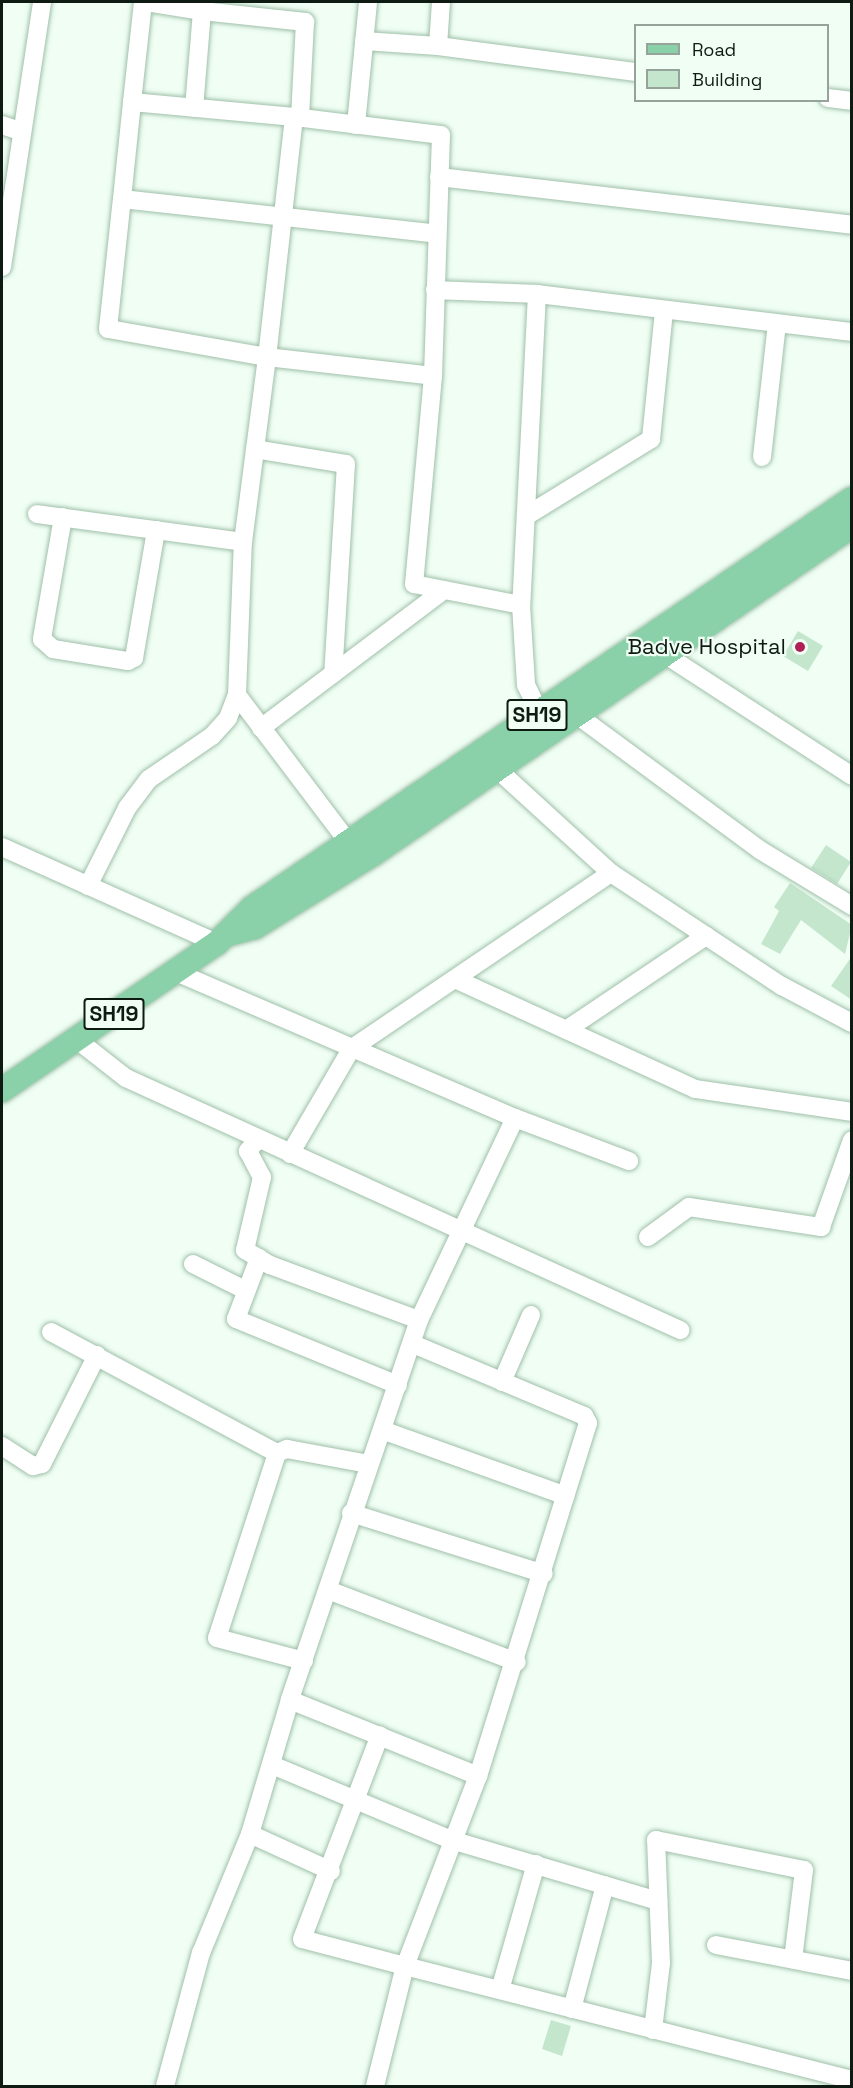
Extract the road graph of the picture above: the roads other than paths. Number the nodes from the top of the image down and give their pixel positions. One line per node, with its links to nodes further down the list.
1 (42, 2): 16 (street)
2 (145, 2): 5 (street); 11 (street)
3 (368, 2): 6 (street)
4 (441, 2): 7 (street)
5 (202, 10): 12 (street); 13 (street)
6 (364, 41): 7 (street); 15 (street)
7 (438, 46): 8 (street)
8 (634, 72)
9 (829, 98): 10 (street)
10 (852, 101)
11 (132, 102): 12 (street); 18 (street)
12 (194, 108): 13 (street)
13 (297, 118): 15 (street); 19 (street)
14 (2, 125): 16 (street)
15 (356, 125): 17 (street)
16 (22, 132): 22 (street)
17 (439, 177): 20 (street); 21 (street)
18 (122, 199): 19 (street); 28 (street)
19 (284, 216): 21 (street); 28 (street)
20 (852, 225)
21 (437, 234): 23 (street)
22 (2, 267)
23 (435, 290): 24 (street); 29 (street)
24 (537, 294): 25 (street); 34 (street)
25 (664, 311): 26 (street); 34 (street)
26 (777, 324): 27 (street); 31 (street)
27 (852, 332)
28 (267, 357): 29 (street); 30 (street)
29 (433, 376): 39 (street)
30 (255, 449): 38 (street); 43 (street)
31 (762, 457)
32 (852, 499): 41 (main road, SH19)
33 (37, 514): 35 (street)
34 (526, 516): 40 (street)
35 (63, 518): 37 (street); 37 (street)
36 (852, 526): 42 (main road, SH19)
37 (156, 530): 38 (street)
38 (243, 542): 44 (street)
39 (444, 590): 40 (street); 43 (street)
40 (521, 605): 46 (street)
41 (642, 639): 42 (street); 46 (main road, SH19)
42 (665, 655): 45 (main road, SH19); 49 (street)
43 (333, 674): 47 (street)
44 (237, 695): 47 (street); 53 (street)
45 (577, 715): 46 (main road, SH19); 54 (street)
46 (545, 723): 48 (main road, SH19); 51 (main road, SH19)
47 (261, 728): 51 (street)
48 (497, 769): 51 (main road, SH19); 52 (street)
49 (852, 776)
50 (2, 847): 53 (street)
51 (356, 853): 56 (main road, SH19)
52 (611, 873): 55 (street); 58 (street)
53 (88, 886): 56 (street)
54 (852, 906)
55 (706, 936): 59 (street); 60 (street)
56 (221, 939): 57 (main road, SH19)
57 (176, 972): 61 (main road, SH19); 62 (street)
58 (455, 979): 60 (street); 62 (street)
59 (852, 1023)
60 (566, 1030): 64 (street)
61 (76, 1039): 63 (main road, SH19); 66 (street)
62 (351, 1049): 65 (street); 68 (street)
63 (2, 1089)
64 (852, 1112)
65 (515, 1118): 69 (street); 70 (street)
66 (258, 1139): 68 (street); 72 (street)
67 (852, 1140): 71 (street)
68 (290, 1154): 70 (street)
69 (629, 1161)
70 (461, 1229): 76 (street); 77 (street)
71 (648, 1237)
72 (259, 1258): 74 (street); 76 (street)
73 (193, 1264): 74 (street)
74 (243, 1289): 82 (street)
75 (531, 1315): 81 (street)
76 (419, 1320): 79 (street)
77 (680, 1330)
78 (51, 1332): 80 (street)
79 (412, 1344): 81 (street); 82 (street)
80 (97, 1355): 84 (street); 85 (street)
81 (502, 1383): 87 (street)
82 (398, 1385): 83 (street)
83 (382, 1430): 86 (street); 87 (street)
84 (2, 1446)
85 (277, 1453): 86 (street); 91 (street)
86 (369, 1464): 88 (street)
87 (566, 1496): 89 (street)
88 (351, 1513): 89 (street); 90 (street)
89 (544, 1574): 92 (street)
90 (328, 1590): 91 (street); 92 (street)
91 (304, 1661): 93 (street)
92 (517, 1662): 96 (street)
93 (290, 1700): 94 (street); 95 (street)
94 (380, 1735): 96 (street); 97 (street)
95 (272, 1765): 97 (street); 98 (street)
96 (478, 1776): 99 (street)
97 (356, 1801): 99 (street); 101 (street)
98 (250, 1834): 101 (street); 112 (street)
99 (451, 1840): 100 (street); 106 (street)
100 (536, 1864): 102 (street); 108 (street)
101 (330, 1871): 106 (street)
102 (605, 1885): 103 (street); 109 (street)
103 (658, 1901): 105 (street); 110 (street)
104 (716, 1945): 105 (street)
105 (793, 1959): 107 (street)
106 (405, 1966): 108 (street); 113 (street)
107 (852, 1971)
108 (500, 1990): 109 (street)
109 (572, 2009): 110 (street)
110 (653, 2030): 111 (street)
111 (852, 2080)
112 (165, 2086)
113 (375, 2086)

